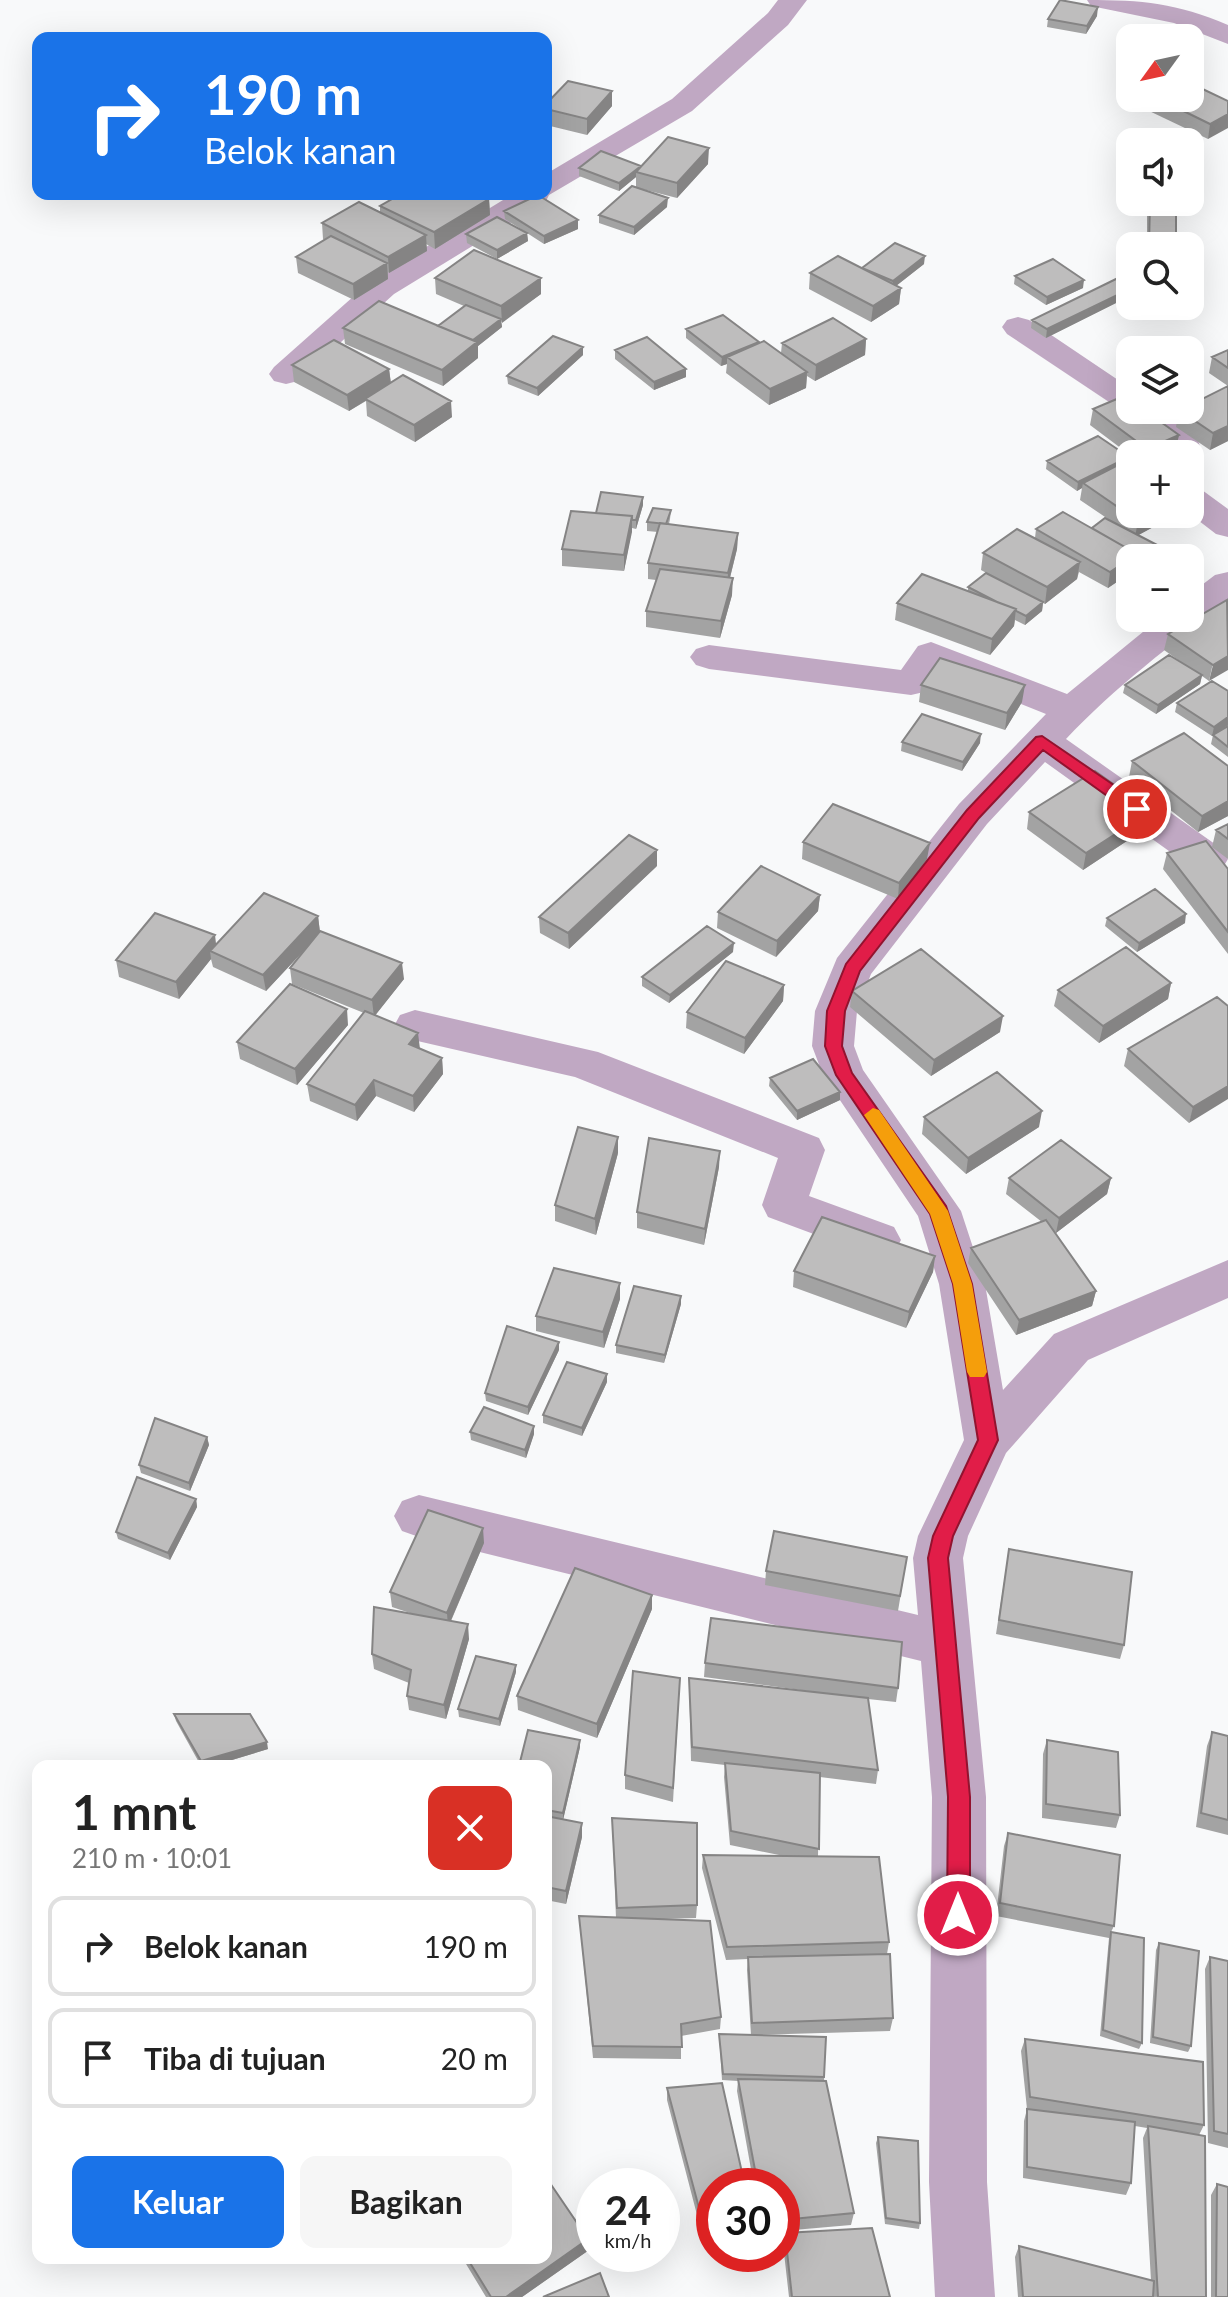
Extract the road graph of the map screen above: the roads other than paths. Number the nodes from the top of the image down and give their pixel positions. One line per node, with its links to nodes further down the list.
1 (793, 0): 4 (street)
2 (1101, 0): 3 (street)
3 (1228, 35)
4 (552, 183)
5 (525, 200): 7 (street)
6 (1018, 327): 8 (street)
7 (286, 374)
8 (1116, 394)
9 (1159, 424): 10 (street)
10 (1181, 440)
11 (1204, 508): 12 (street)
12 (1228, 526)
13 (1228, 583): 14 (street)
14 (1204, 601)
15 (1166, 632): 17 (street)
16 (709, 657): 17 (street)
17 (1072, 710): 18 (street)
18 (1042, 741): 19 (street); 21 (street)
19 (1208, 859)
20 (415, 1026): 21 (street)
21 (957, 1269): 23 (street)
22 (1228, 1278): 23 (street)
23 (988, 1440): 25 (street)
24 (419, 1516): 25 (street)
25 (944, 1644): 26 (street)
26 (965, 2297)

